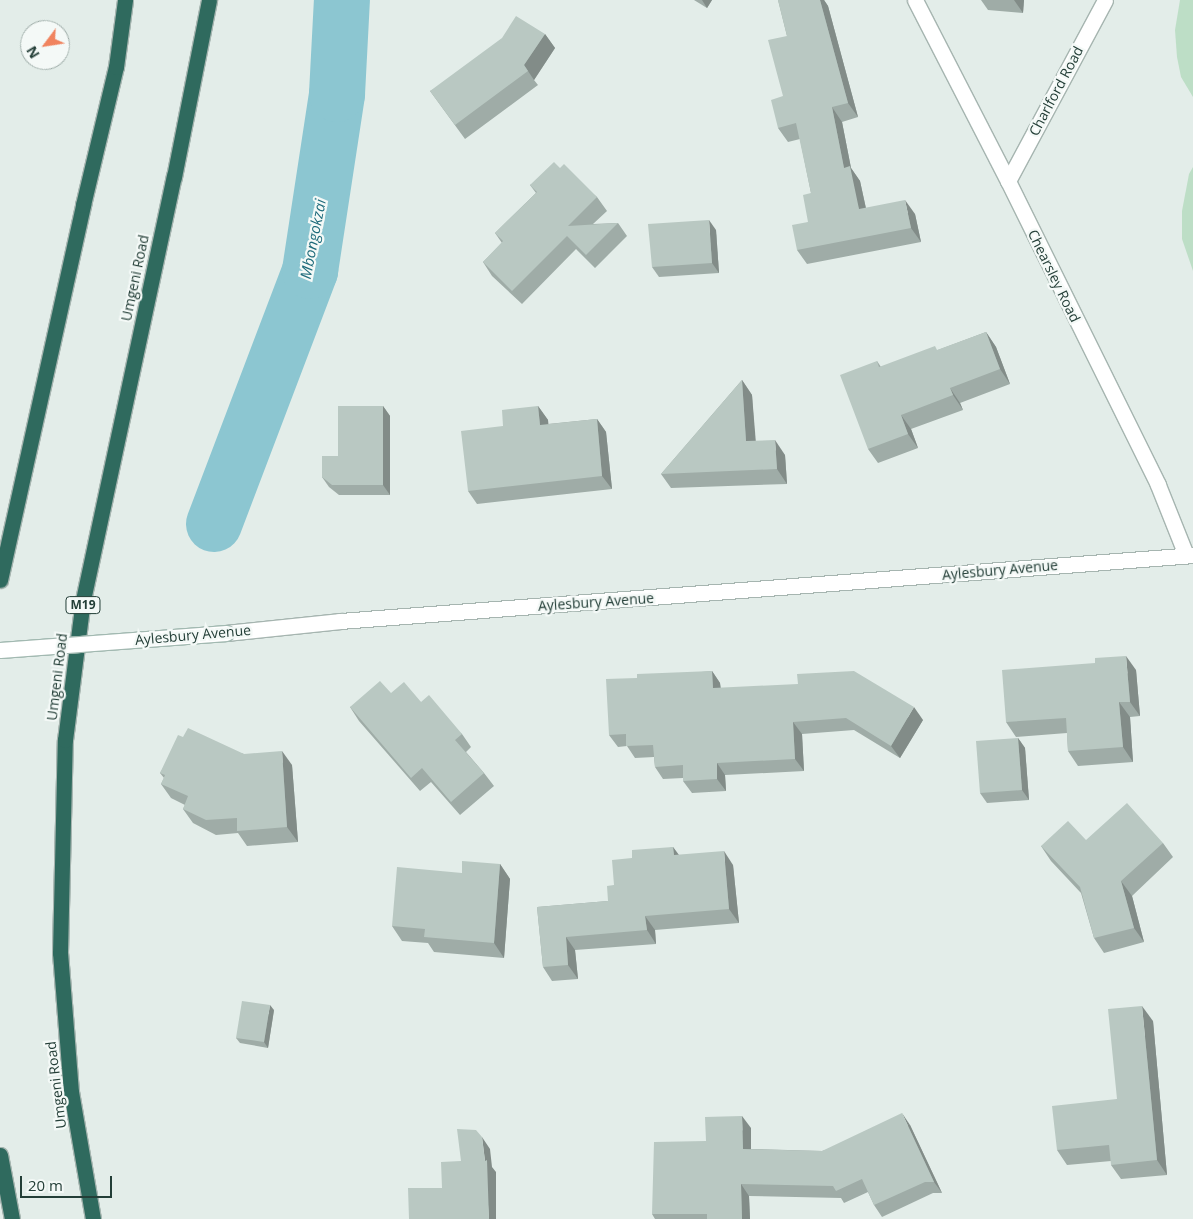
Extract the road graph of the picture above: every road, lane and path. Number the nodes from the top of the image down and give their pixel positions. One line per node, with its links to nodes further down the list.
1 (125, 0): 7 (highway)
2 (209, 0): 11 (highway, Umgeni Road / M19)
3 (915, 0): 5 (street, Chearsley Road)
4 (1105, 0): 5 (street, Charlford Road)
5 (1008, 181): 6 (street, Chearsley Road)
6 (1190, 555): 8 (street, Aylesbury Avenue, bridge)
7 (0, 580)
8 (0, 650)
9 (0, 1155): 10 (highway)
10 (12, 1219)
11 (93, 1219)

